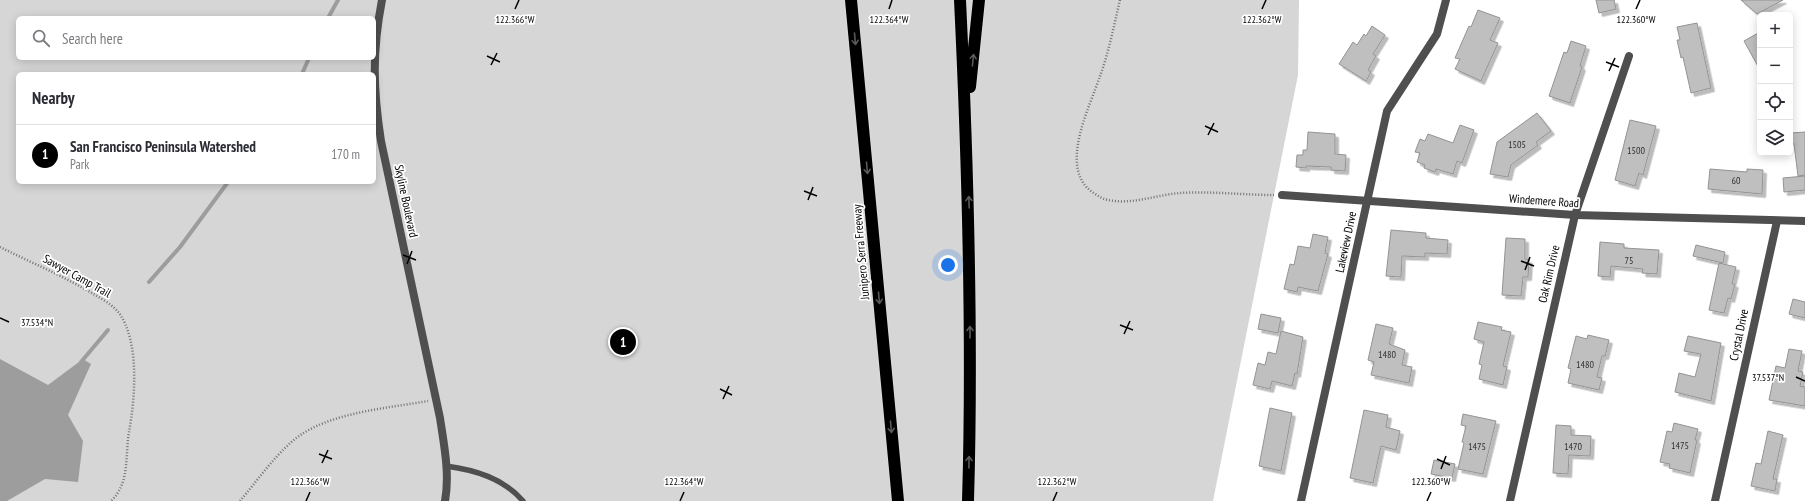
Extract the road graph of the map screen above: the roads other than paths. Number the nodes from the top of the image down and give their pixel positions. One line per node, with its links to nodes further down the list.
1 (382, 0): 6 (street, Skyline Boulevard)
2 (851, 0): 20 (highway, Junipero Serra Freeway, one-way to 20)
3 (960, 0): 11 (highway)
4 (979, 0): 11 (highway, one-way to 4)
5 (1446, 0): 13 (street, Lakeview Drive)
6 (376, 38)
7 (1629, 56): 14 (street, Oak Rim Drive)
8 (374, 60): 9 (street, Skyline Boulevard)
9 (374, 72)
10 (376, 108): 17 (street, Skyline Boulevard)
11 (966, 126): 21 (highway, one-way to 11)
12 (1282, 195): 13 (street, Windemere Road)
13 (1368, 200): 14 (street, Windemere Road); 22 (street, Lakeview Drive)
14 (1575, 215): 15 (street, Windemere Road); 23 (street, Oak Rim Drive)
15 (1777, 221): 16 (street, Windemere Road); 24 (street, Crystal Drive)
16 (1805, 221)
17 (446, 466): 18 (street, Skyline Boulevard); 19 (lane)
18 (445, 501)
19 (523, 501)
20 (898, 501)
21 (968, 501)
22 (1302, 501)
23 (1510, 501)
24 (1715, 501)

